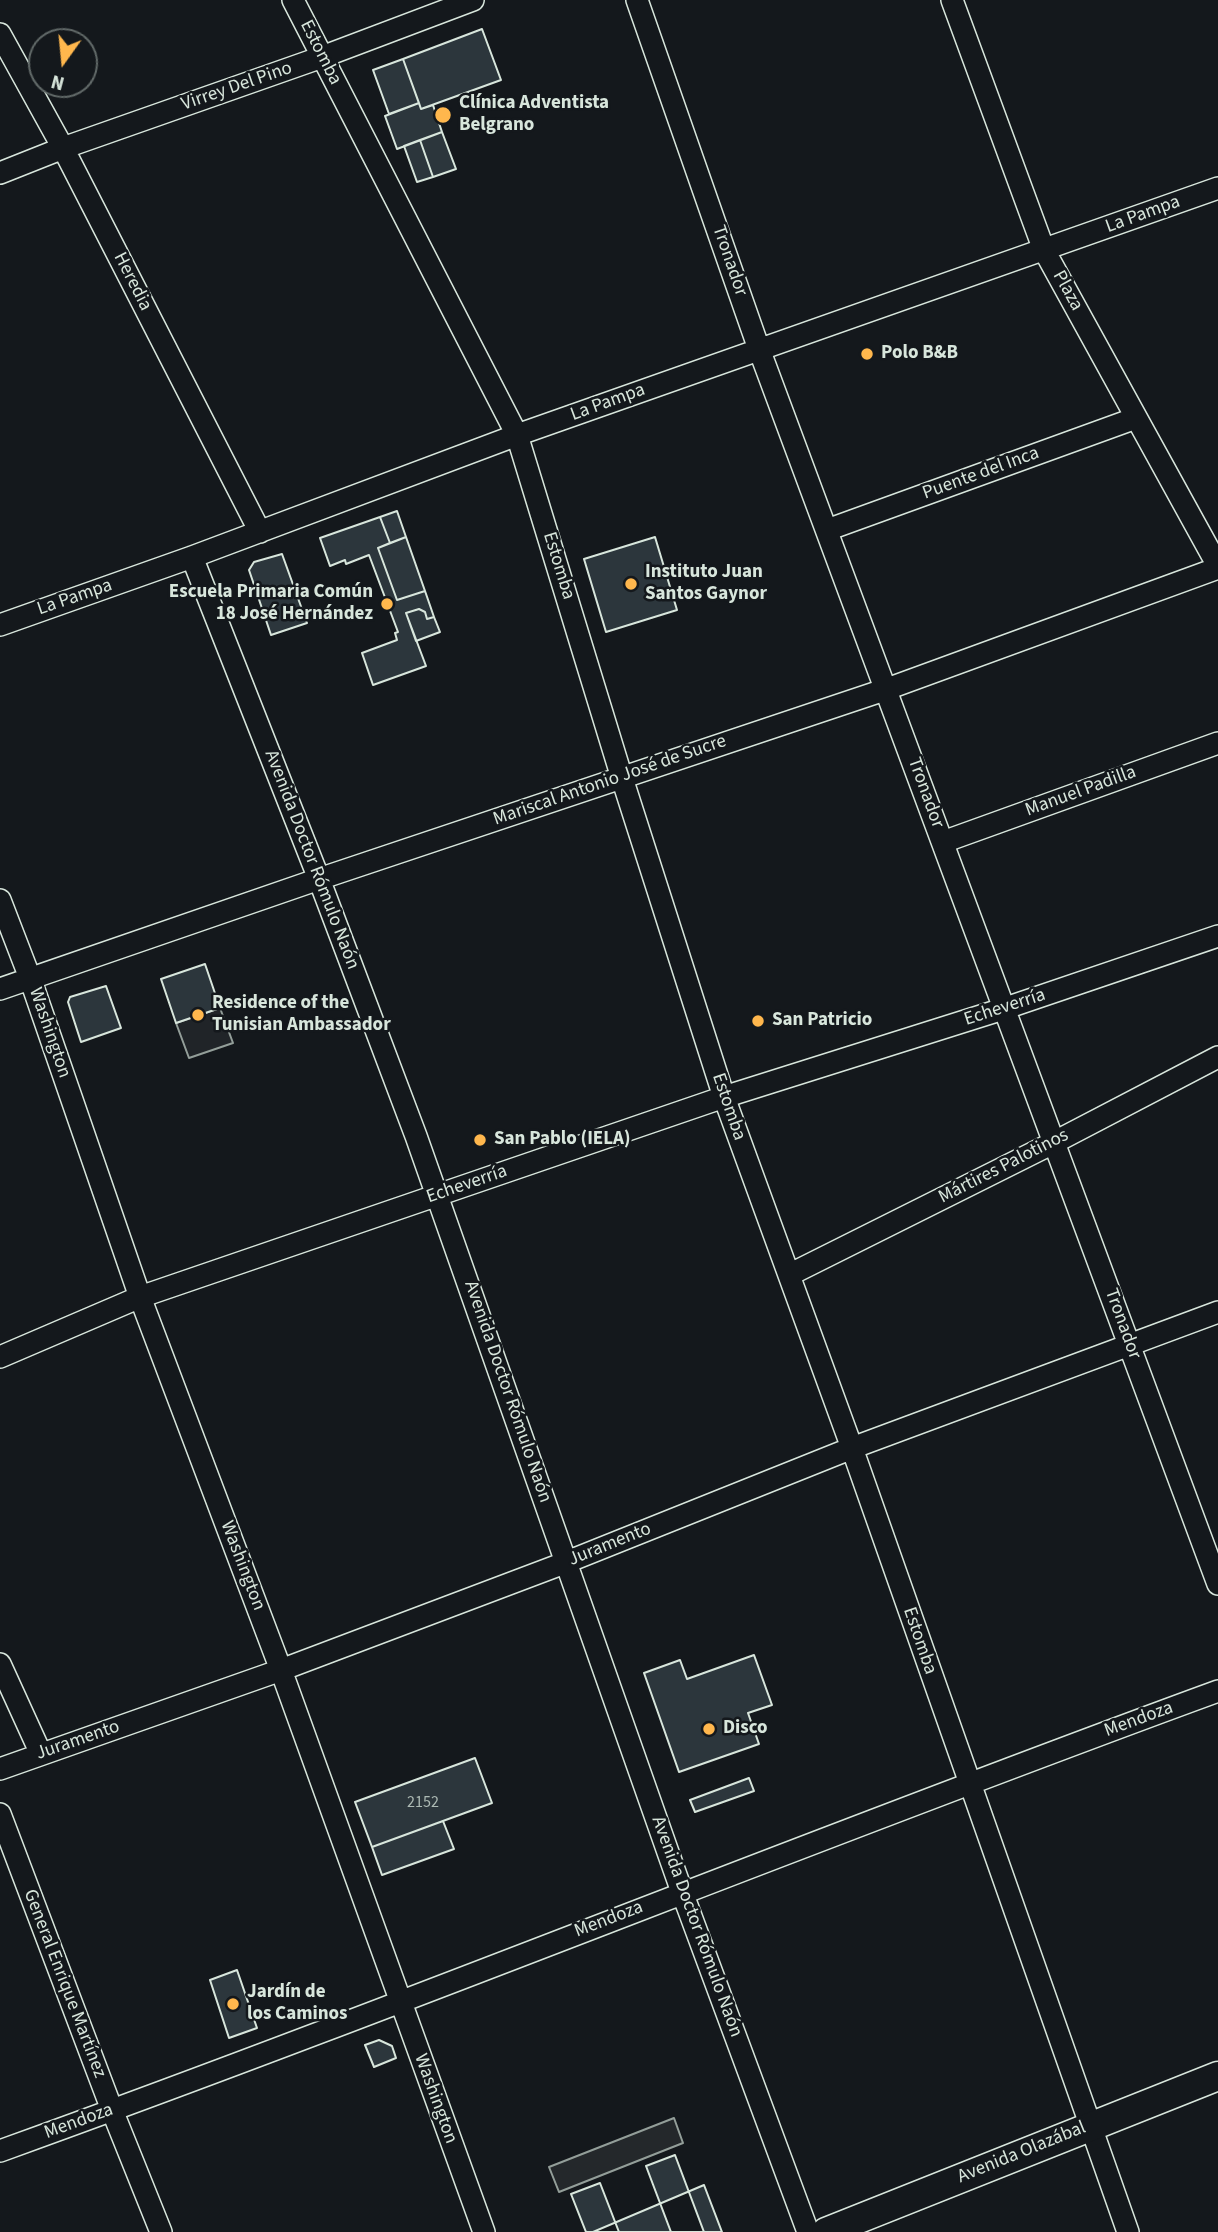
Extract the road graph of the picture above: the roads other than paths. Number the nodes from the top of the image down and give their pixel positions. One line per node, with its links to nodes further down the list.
1 (293, 0): 6 (street, Estomba)
2 (473, 0): 6 (street, Virrey Del Pino)
3 (638, 0): 11 (street, Tronador)
4 (952, 0): 10 (street, Plaza)
5 (0, 34): 7 (street, Heredia)
6 (322, 57): 7 (street, Virrey Del Pino); 13 (street, Estomba)
7 (63, 148): 8 (street, Virrey Del Pino); 15 (street, Heredia)
8 (0, 173)
9 (1218, 188): 10 (street, La Pampa)
10 (1044, 250): 11 (street, La Pampa); 12 (street, Plaza)
11 (759, 349): 13 (street, La Pampa); 14 (street, Tronador)
12 (1136, 418): 14 (street, Puente del Inca); 17 (street, Plaza)
13 (517, 435): 15 (street, La Pampa); 21 (street, Estomba)
14 (827, 530): 19 (street, Tronador)
15 (260, 532): 16 (street, La Pampa)
16 (192, 557): 18 (street, La Pampa); 23 (street, Avenida Doctor Rómulo Naón)
17 (1218, 567): 19 (street, Mariscal Antonio José de Sucre)
18 (0, 625)
19 (887, 689): 21 (street, Mariscal Antonio José de Sucre); 22 (street, Tronador)
20 (1218, 743): 22 (street, Manuel Padilla)
21 (622, 778): 23 (street, Mariscal Antonio José de Sucre); 30 (street, Estomba)
22 (943, 842): 28 (street, Tronador)
23 (319, 879): 26 (street, Mariscal Antonio José de Sucre); 32 (street, Avenida Doctor Rómulo Naón)
24 (0, 900): 26 (street, Washington)
25 (1218, 936): 28 (street, Echeverría)
26 (30, 978): 27 (street, Mariscal Antonio José de Sucre); 34 (street, Washington)
27 (0, 989)
28 (1003, 1009): 30 (street, Echeverría); 31 (street, Tronador)
29 (1218, 1057): 31 (street, Mártires Palotinos)
30 (724, 1097): 32 (street, Echeverría); 33 (street, Estomba)
31 (1055, 1142): 33 (street, Mártires Palotinos); 36 (street, Tronador)
32 (438, 1195): 34 (street, Echeverría); 39 (street, Avenida Doctor Rómulo Naón)
33 (789, 1275): 38 (street, Estomba)
34 (140, 1297): 37 (street, Echeverría); 42 (street, Washington)
35 (1218, 1312): 36 (street, Juramento)
36 (1130, 1346): 38 (street, Juramento); 40 (street, Tronador)
37 (0, 1357)
38 (852, 1448): 39 (street, Juramento); 46 (street, Estomba)
39 (567, 1562): 42 (street, Juramento); 48 (street, Avenida Doctor Rómulo Naón)
40 (1218, 1584)
41 (0, 1664): 44 (street)
42 (281, 1670): 44 (street, Juramento); 49 (street, Washington)
43 (1218, 1691): 46 (street, Mendoza)
44 (41, 1754): 45 (street, Juramento)
45 (0, 1769)
46 (968, 1782): 48 (street, Mendoza); 52 (street, Estomba)
47 (0, 1814): 51 (street, General Enrique Martínez)
48 (682, 1892): 49 (street, Mendoza); 56 (street, Avenida Doctor Rómulo Naón)
49 (399, 2002): 51 (street, Mendoza); 55 (street, Washington)
50 (1218, 2076): 52 (main road, Avenida Olazábal)
51 (112, 2110): 53 (street, Mendoza); 54 (street, General Enrique Martínez)
52 (1089, 2126): 57 (main road, Avenida Olazábal); 58 (street, Estomba)
53 (0, 2151)
54 (161, 2232)
55 (484, 2232)
56 (808, 2232)
57 (826, 2232)
58 (1128, 2232)

